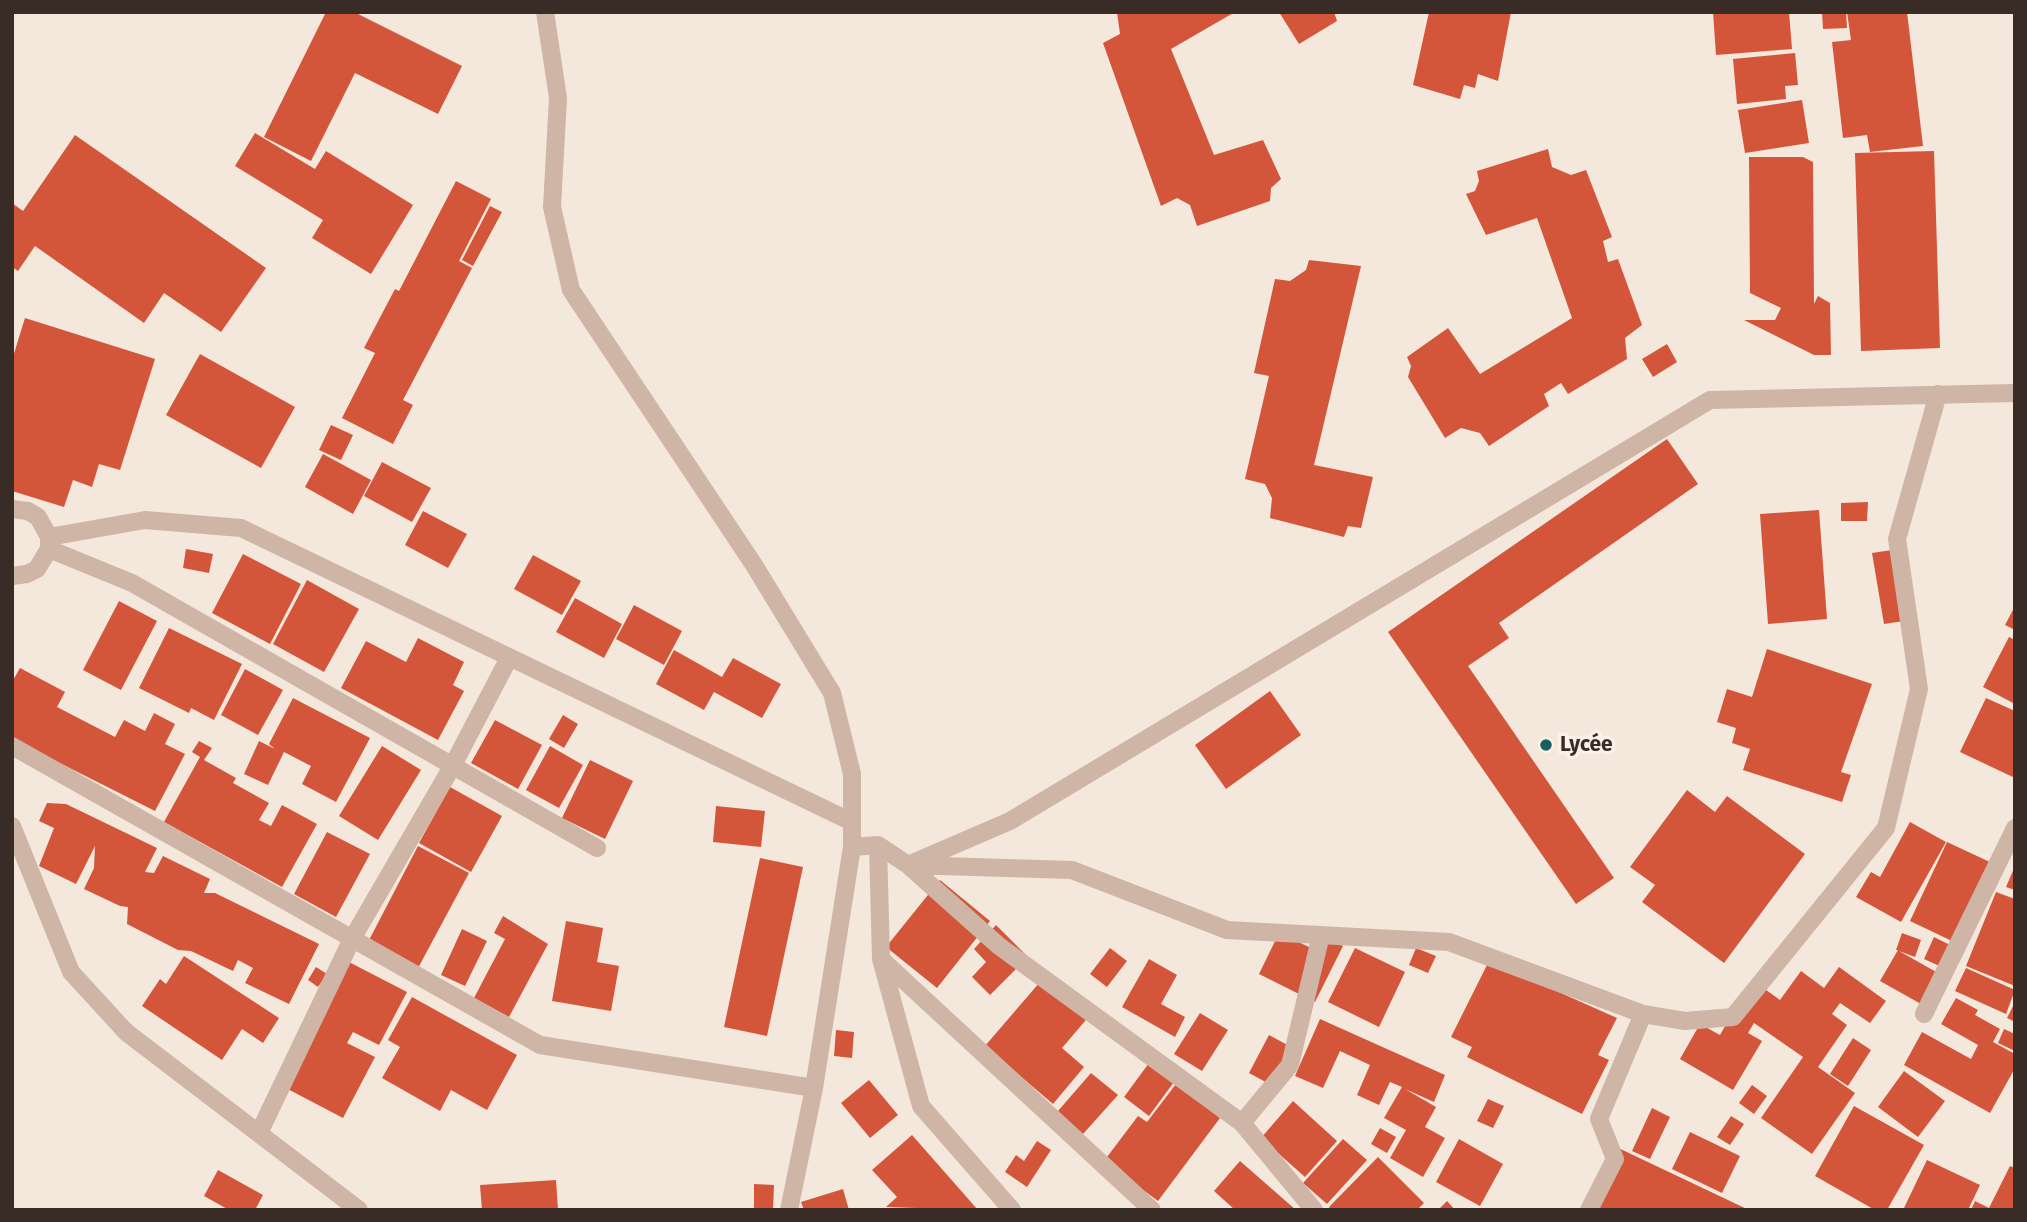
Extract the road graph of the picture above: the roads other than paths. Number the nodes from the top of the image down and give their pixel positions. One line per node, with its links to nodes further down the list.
1 (545, 12): 10 (street)
2 (2015, 393): 3 (street)
3 (1938, 394): 16 (street); 20 (street)
4 (12, 509): 5 (street)
5 (49, 543): 6 (street); 7 (street); 9 (street)
6 (12, 576)
7 (509, 658): 9 (street); 10 (street)
8 (12, 746): 18 (street)
9 (453, 765): 15 (street); 18 (street)
10 (852, 822): 14 (street)
11 (12, 826): 24 (street)
12 (2015, 828): 21 (street)
13 (878, 845): 14 (street); 16 (street); 19 (street)
14 (852, 847): 22 (street)
15 (597, 848)
16 (908, 865): 17 (street); 23 (street)
17 (1321, 935): 20 (street); 23 (street)
18 (352, 939): 22 (street); 24 (street)
19 (881, 959): 27 (street); 28 (street)
20 (1643, 1014): 30 (street)
21 (1924, 1014)
22 (814, 1088): 26 (street)
23 (1242, 1123): 29 (street)
24 (259, 1133): 25 (street)
25 (359, 1210)
26 (789, 1210)
27 (1012, 1210)
28 (1152, 1210)
29 (1314, 1210)
30 (1589, 1210)

